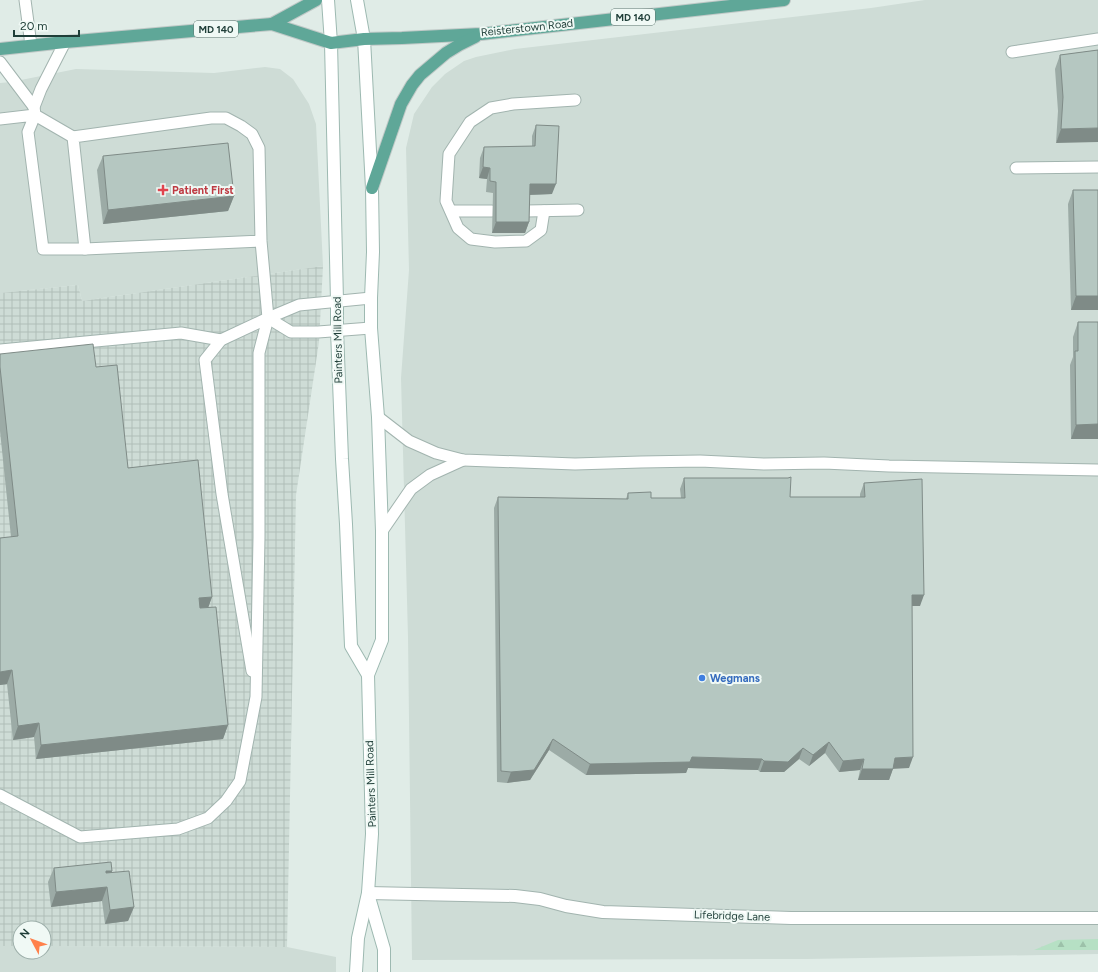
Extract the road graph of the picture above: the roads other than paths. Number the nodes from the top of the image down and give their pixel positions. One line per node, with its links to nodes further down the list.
1 (26, 0): 12 (lane)
2 (316, 0): 6 (main road, Reisterstown Road / MD 140)
3 (328, 0): 11 (main road, Painters Mill Road)
4 (357, 0): 8 (main road, Painters Mill Road)
5 (784, 0): 7 (main road, Reisterstown Road / MD 140)
6 (272, 24): 10 (main road, Reisterstown Road / MD 140); 11 (main road, Reisterstown Road / MD 140)
7 (481, 34): 8 (main road, Reisterstown Road / MD 140); 22 (main road)
8 (364, 39): 11 (main road, Reisterstown Road / MD 140); 22 (main road, Painters Mill Road)
9 (1098, 39): 14 (lane)
10 (66, 42): 12 (main road, Reisterstown Road / MD 140); 17 (lane)
11 (331, 43): 31 (main road, Painters Mill Road)
12 (31, 45): 13 (main road, Reisterstown Road / MD 140)
13 (0, 49)
14 (1012, 52)
15 (0, 62): 17 (lane)
16 (575, 100): 24 (lane)
17 (34, 111): 18 (lane); 19 (lane); 29 (lane)
18 (0, 119)
19 (73, 137): 28 (lane); 29 (lane)
20 (1098, 167): 21 (lane)
21 (1016, 168)
22 (372, 188): 30 (main road, Painters Mill Road)
23 (578, 210): 26 (lane)
24 (451, 211): 26 (lane); 27 (lane)
25 (526, 211): 26 (lane)
26 (544, 211)
27 (492, 212)
28 (261, 241): 29 (lane); 32 (lane)
29 (85, 249)
30 (371, 298): 31 (lane); 33 (main road, Painters Mill Road)
31 (337, 301): 32 (lane); 34 (main road, Painters Mill Road)
32 (268, 318): 34 (lane); 35 (lane); 42 (lane)
33 (371, 328): 34 (lane); 37 (main road, Painters Mill Road)
34 (337, 330): 41 (main road, Painters Mill Road)
35 (222, 340): 36 (lane); 42 (lane)
36 (0, 350)
37 (378, 417): 38 (lane); 40 (main road, Painters Mill Road)
38 (463, 460): 39 (lane); 40 (lane)
39 (1098, 470)
40 (382, 531): 41 (main road, Painters Mill Road)
41 (368, 675): 44 (main road, Painters Mill Road)
42 (256, 697): 43 (lane)
43 (0, 795)
44 (368, 893): 45 (main road, Lifebridge Lane); 46 (main road, Painters Mill Road); 47 (main road, Painters Mill Road)
45 (1098, 918)
46 (356, 972)
47 (384, 972)

